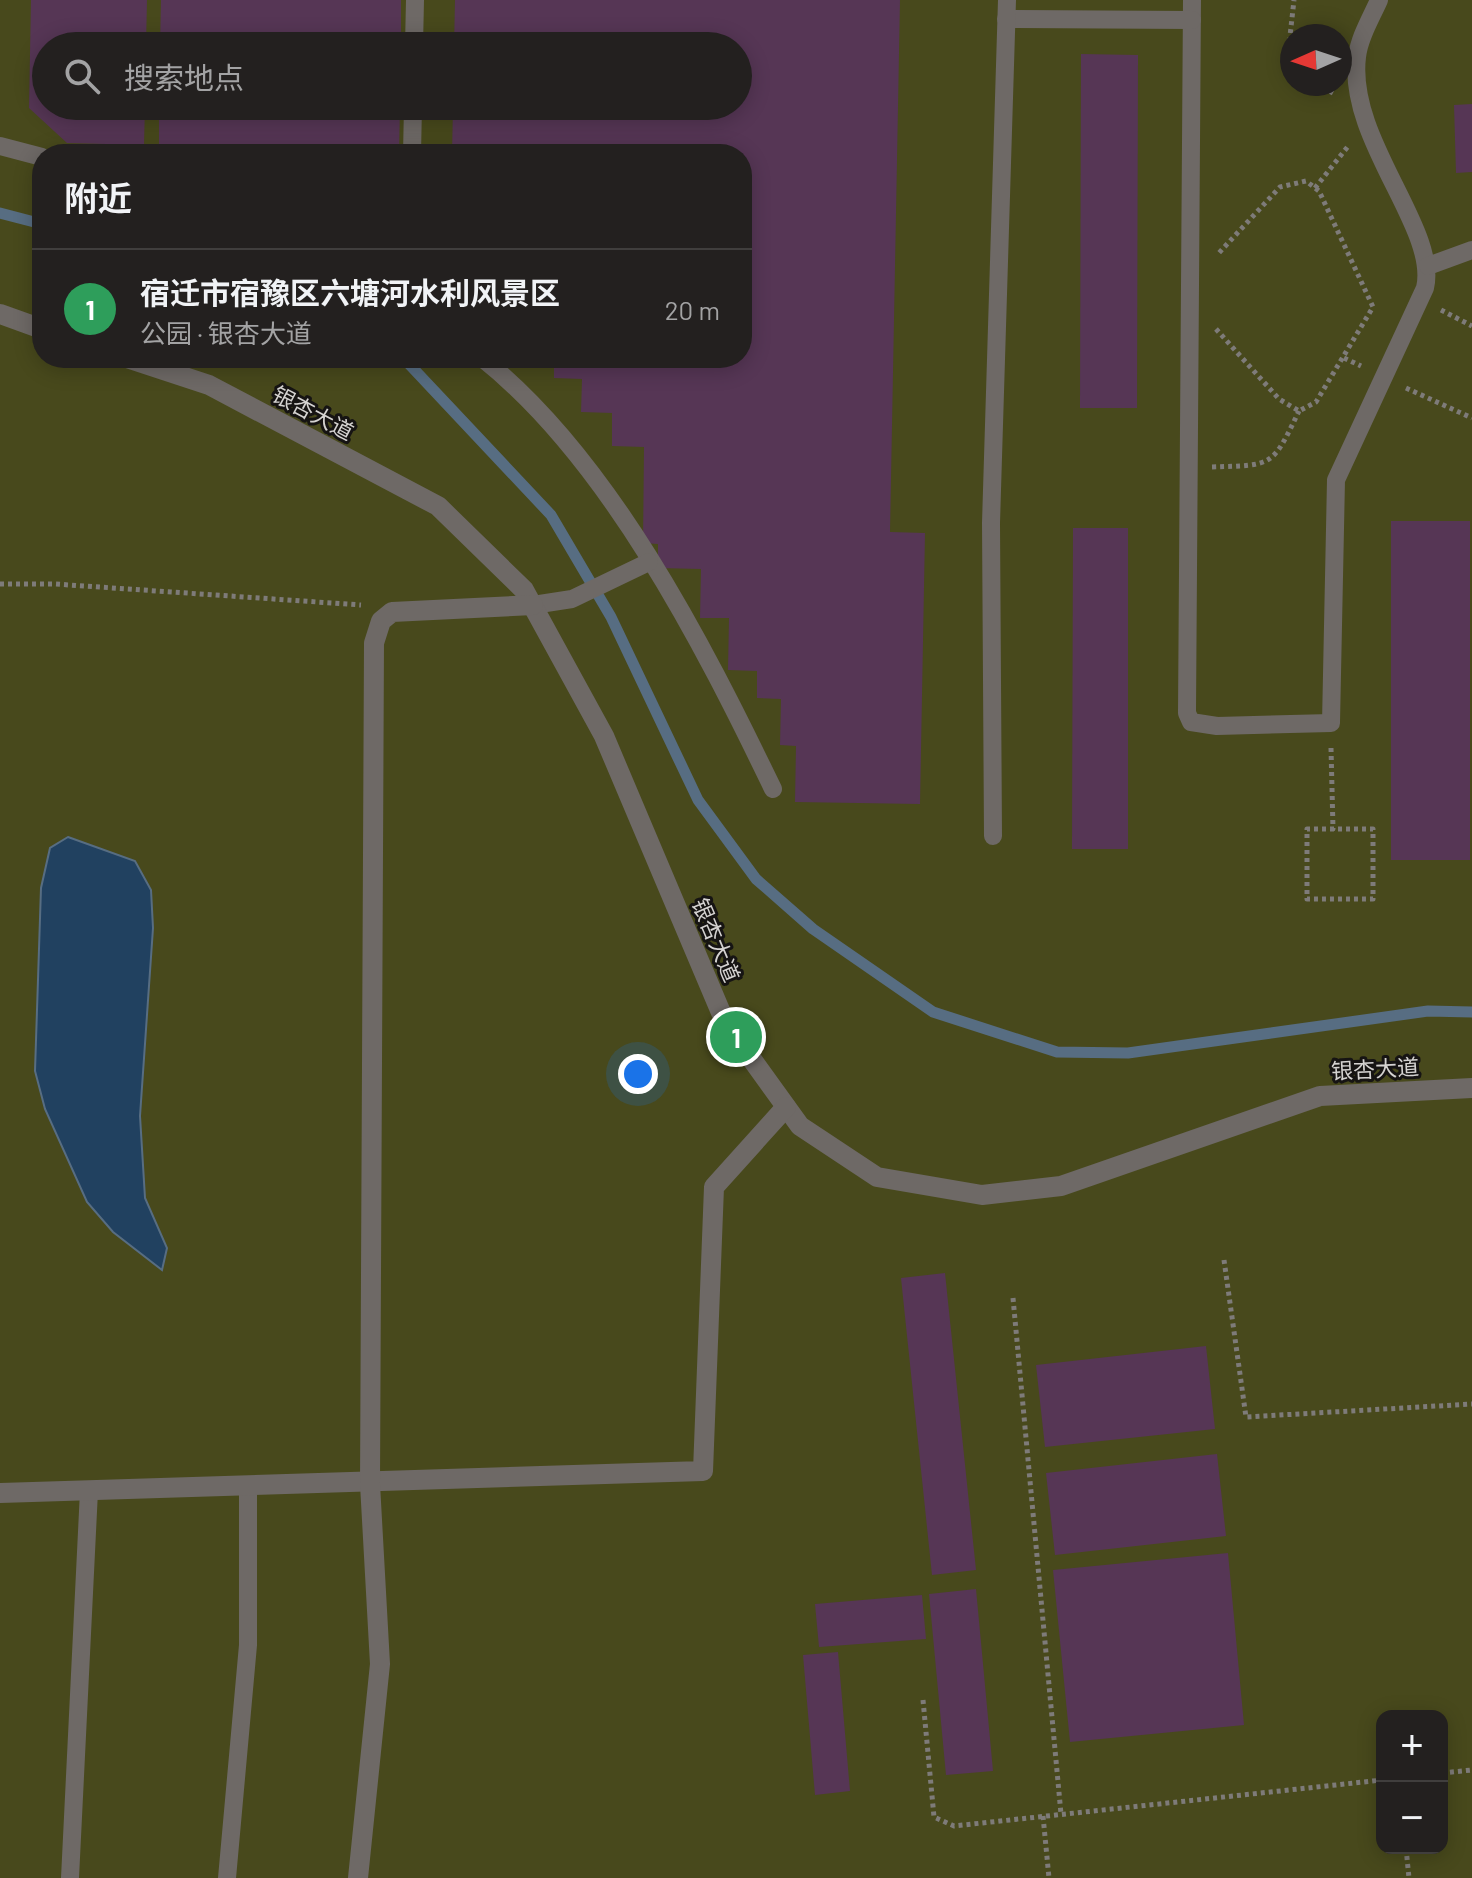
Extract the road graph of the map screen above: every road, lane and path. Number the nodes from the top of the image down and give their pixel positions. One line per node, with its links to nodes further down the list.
1 (415, 0): 9 (lane)
2 (1007, 0): 6 (lane)
3 (1192, 0): 7 (lane)
4 (1294, 0): 8 (path)
5 (1379, 0): 11 (lane)
6 (1006, 19): 7 (lane); 33 (lane)
7 (1192, 20): 18 (lane)
8 (1291, 24)
9 (414, 32)
10 (413, 120): 12 (lane)
11 (1366, 124): 15 (path); 17 (lane)
12 (412, 144)
13 (0, 146): 14 (lane)
14 (32, 154)
15 (1315, 188): 18 (path); 24 (path)
16 (1472, 250): 17 (lane)
17 (1428, 266): 30 (lane)
18 (1189, 271): 19 (lane)
19 (1189, 297): 24 (path); 25 (lane)
20 (0, 314): 21 (street)
21 (32, 325)
22 (157, 368): 28 (street, 银杏大道)
23 (493, 368): 26 (lane)
24 (1299, 411): 25 (path)
25 (1187, 468): 30 (lane)
26 (649, 562): 28 (lane); 31 (lane)
27 (0, 584): 29 (path)
28 (533, 605): 35 (street, 银杏大道); 39 (street)
29 (364, 606)
30 (1331, 723): 32 (path)
31 (773, 789)
32 (1333, 829): 32 (path)
33 (993, 836)
34 (1472, 1088): 35 (street, 银杏大道)
35 (786, 1107): 39 (street)
36 (1224, 1260): 38 (path)
37 (1013, 1298): 47 (path)
38 (1472, 1404)
39 (370, 1484): 40 (street); 52 (street)
40 (248, 1487): 41 (street); 51 (lane)
41 (89, 1491): 42 (street); 50 (lane)
42 (0, 1493)
43 (923, 1700): 48 (path)
44 (1472, 1770): 45 (path)
45 (1448, 1772)
46 (1376, 1781): 47 (path)
47 (1061, 1814): 48 (path)
48 (1043, 1816): 53 (path)
49 (1407, 1854): 54 (path)
50 (70, 1878)
51 (227, 1878)
52 (358, 1878)
53 (1049, 1878)
54 (1409, 1878)

